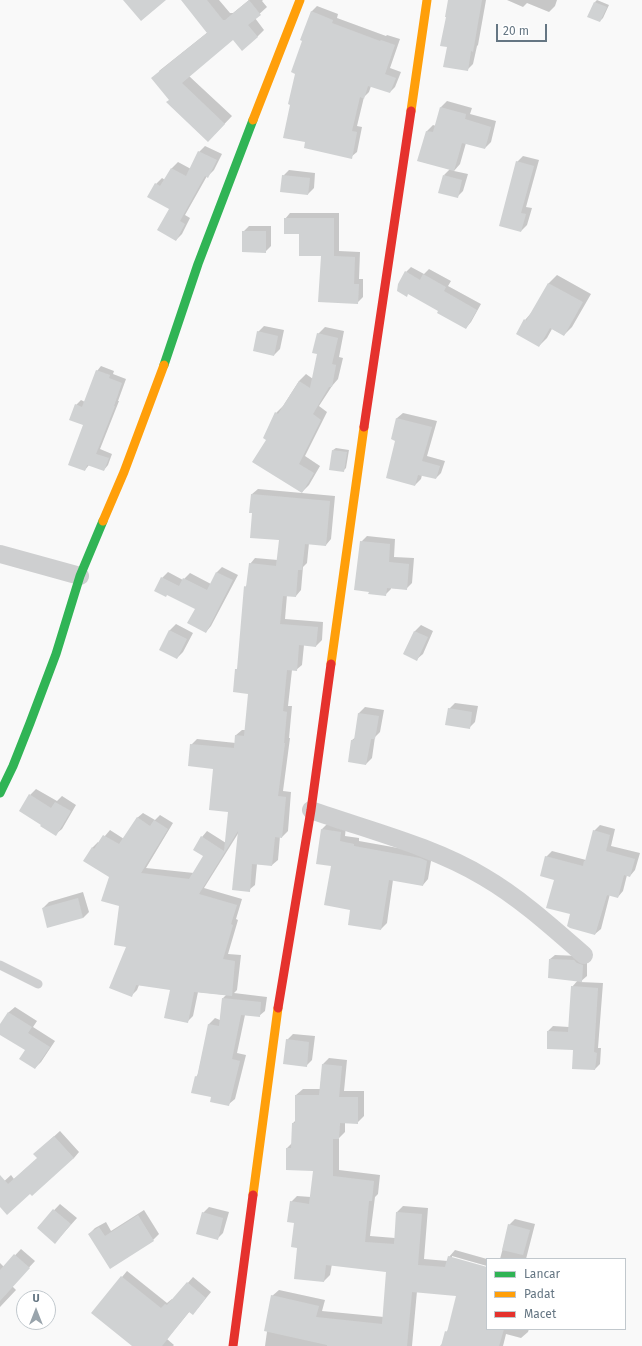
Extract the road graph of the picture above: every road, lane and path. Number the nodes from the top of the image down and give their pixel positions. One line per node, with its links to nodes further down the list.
1 (300, 0): 4 (main road)
2 (427, 0): 6 (main road)
3 (0, 554): 4 (street)
4 (80, 576): 5 (main road)
5 (0, 794)
6 (310, 810): 7 (street); 10 (main road)
7 (584, 955)
8 (0, 965): 9 (lane)
9 (38, 984)
10 (233, 1346)

